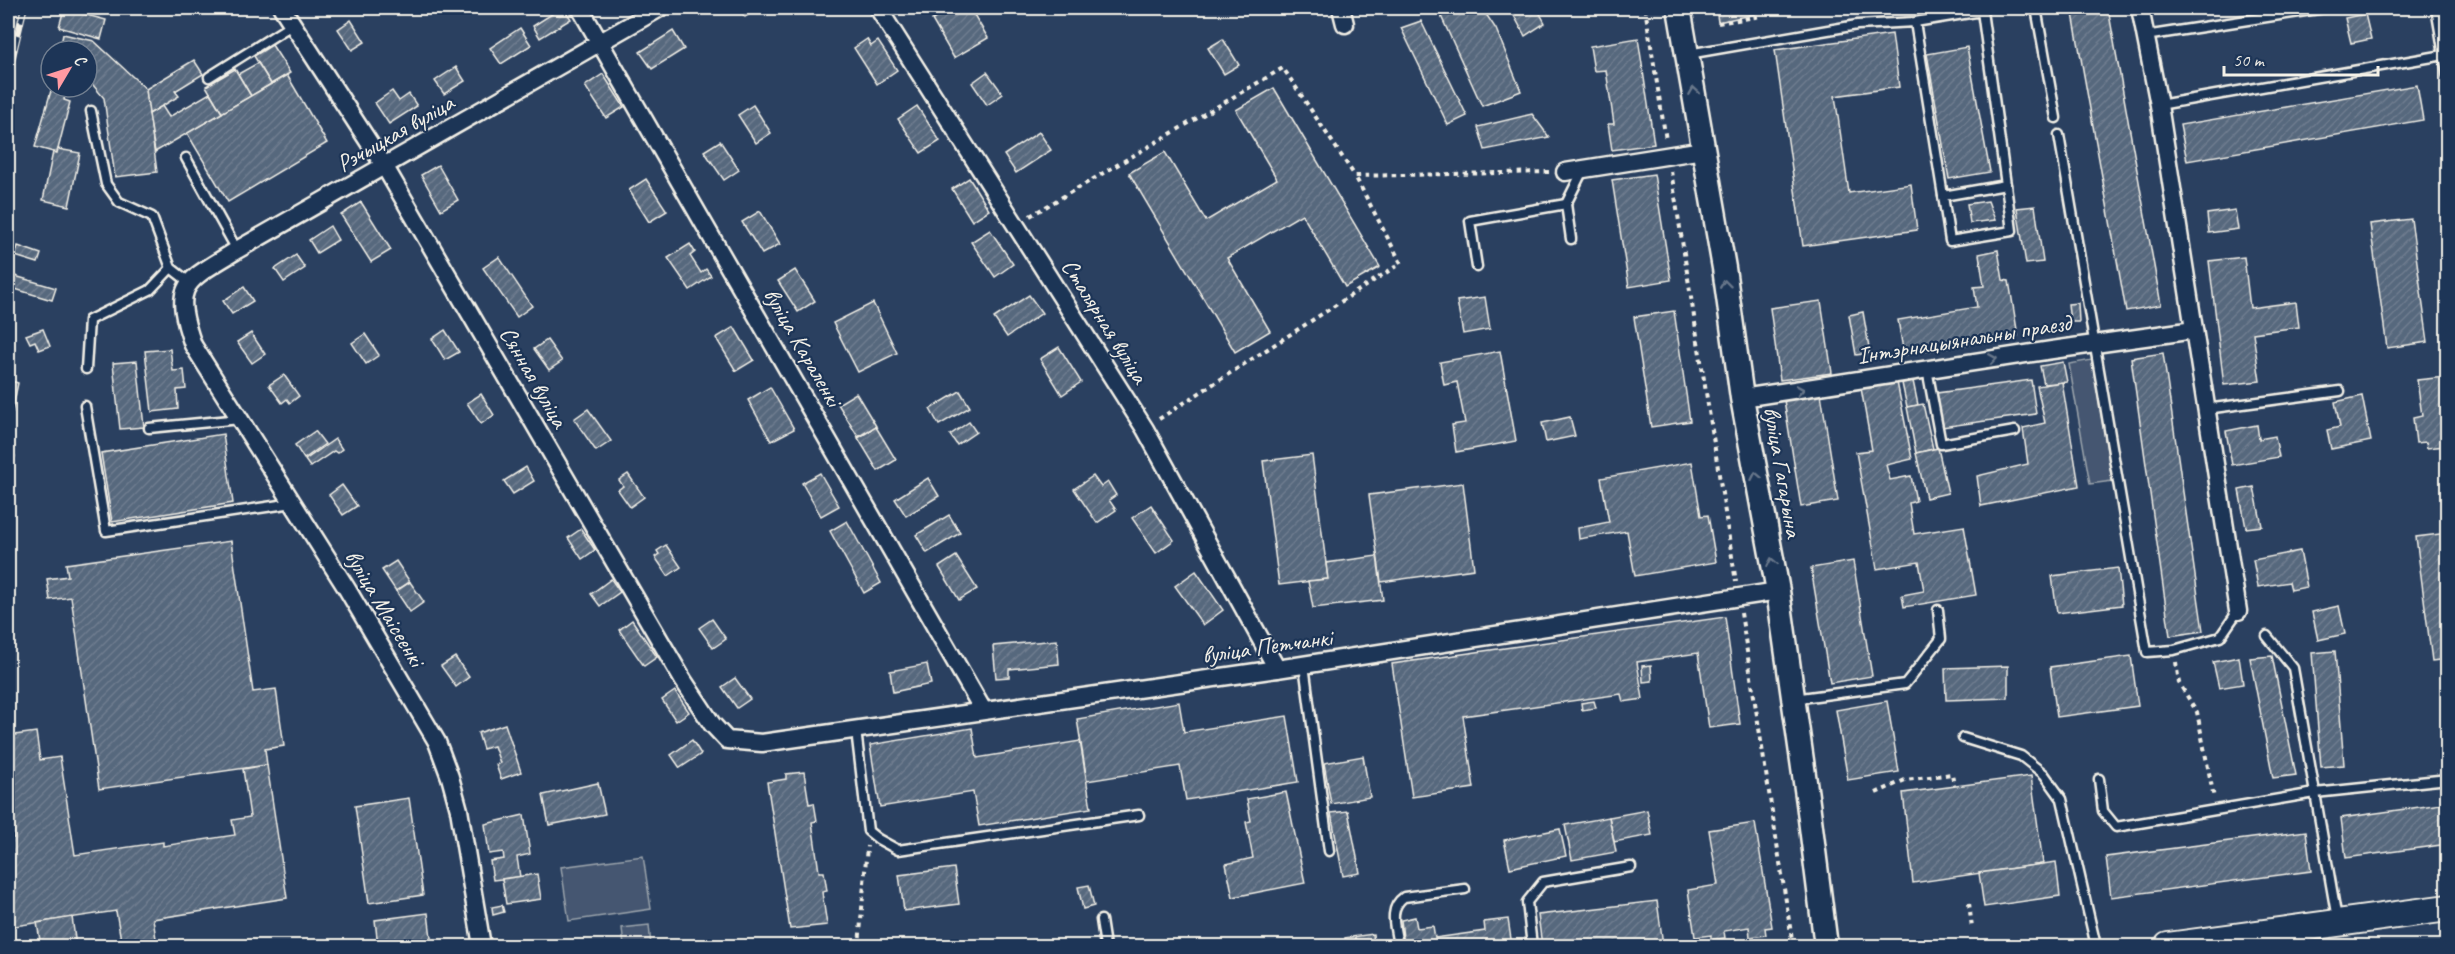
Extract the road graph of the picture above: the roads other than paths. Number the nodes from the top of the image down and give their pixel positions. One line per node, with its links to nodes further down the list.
1 (282, 8): 12 (street, Сянная вуліца)
2 (580, 8): 14 (street, вуліца Караленкі)
3 (660, 8): 14 (street, Рэчыцкая вуліца)
4 (878, 8): 53 (street, Сталярная вуліца)
5 (1679, 8): 15 (street, вуліца Гагарына)
6 (2036, 8): 21 (lane)
7 (2140, 8): 13 (street)
8 (2325, 8): 13 (lane)
9 (2436, 8): 16 (lane)
10 (1983, 9): 11 (lane); 28 (lane)
11 (1915, 22): 15 (lane); 29 (lane)
12 (293, 24): 17 (lane); 25 (street, Сянная вуліца)
13 (2144, 36): 19 (street)
14 (602, 43): 25 (street, Рэчыцкая вуліца); 55 (street, вуліца Караленкі)
15 (1688, 54): 23 (street, вуліца Гагарына, one-way to 15)
16 (2444, 55): 18 (lane); 19 (lane)
17 (209, 77)
18 (2448, 78)
19 (2159, 105): 36 (street)
20 (91, 111): 34 (lane)
21 (2056, 118)
22 (2059, 135): 37 (lane)
23 (1703, 150): 26 (street); 41 (street, вуліца Гагарына, one-way to 23)
24 (186, 158): 32 (lane)
25 (385, 167): 32 (street, Рэчыцкая вуліца); 58 (street, Сянная вуліца)
26 (1583, 170): 27 (street); 30 (lane)
27 (1565, 172)
28 (2006, 185): 29 (lane); 29 (lane)
29 (1943, 196)
30 (1566, 204): 31 (lane); 33 (lane)
31 (1570, 238)
32 (237, 250): 35 (street, Рэчыцкая вуліца)
33 (1477, 267)
34 (171, 268): 35 (lane); 38 (lane)
35 (189, 282): 44 (street, вуліца Маісеенкі)
36 (2194, 330): 37 (street, Інтэрнацыянальны праезд); 43 (street)
37 (2096, 343): 39 (street, Інтэрнацыянальны праезд, one-way to 37); 50 (lane)
38 (86, 369)
39 (1928, 369): 41 (street, Інтэрнацыянальны праезд, one-way to 39); 46 (lane)
40 (2340, 391): 43 (lane)
41 (1742, 398): 48 (street, вуліца Гагарына, one-way to 41)
42 (86, 406): 47 (lane)
43 (2206, 409): 50 (street)
44 (240, 419): 45 (lane); 47 (street, вуліца Маісеенкі)
45 (149, 428)
46 (2014, 431)
47 (293, 503): 69 (street, вуліца Маісеенкі)
48 (1778, 591): 52 (street, вуліца Петчанкі); 54 (street, вуліца Гагарына)
49 (1938, 610): 54 (lane)
50 (2238, 611)
51 (2267, 636): 61 (lane)
52 (1304, 665): 53 (street, вуліца Петчанкі); 63 (lane)
53 (1277, 669): 55 (street, вуліца Петчанкі)
54 (1794, 699): 73 (street, вуліца Гагарына)
55 (983, 710): 56 (street, вуліца Петчанкі)
56 (856, 730): 58 (street, вуліца Петчанкі); 62 (lane)
57 (1963, 738): 74 (lane)
58 (762, 743)
59 (2099, 779): 61 (lane)
60 (2448, 779): 61 (lane)
61 (2315, 793): 68 (lane)
62 (1139, 814)
63 (1329, 851)
64 (1631, 867): 72 (lane)
65 (1465, 890): 71 (lane)
66 (2448, 908): 68 (main road)
67 (1101, 920): 70 (lane)
68 (2337, 922): 75 (main road)
69 (482, 946)
70 (1105, 946)
71 (1398, 946)
72 (1532, 946)
73 (1826, 946)
74 (2096, 946)
75 (2168, 946)

